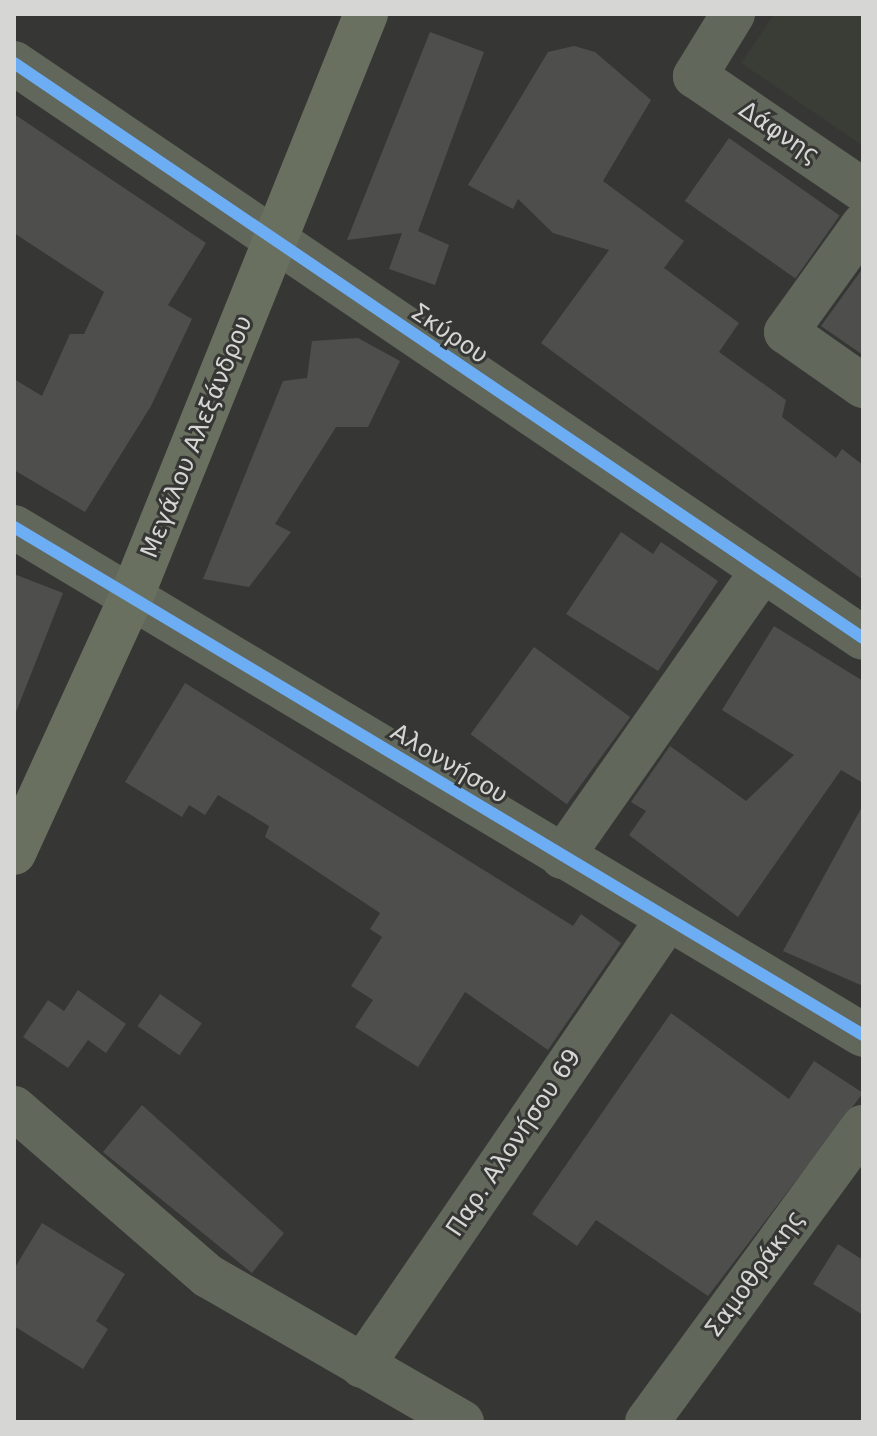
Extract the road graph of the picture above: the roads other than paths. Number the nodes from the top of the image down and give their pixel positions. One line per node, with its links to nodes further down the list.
1 (366, 14): 6 (main road, Μεγάλου Αλεξάνδρου)
2 (733, 14): 4 (street, Δάφνης)
3 (14, 63): 6 (street, Σκύρου)
4 (863, 190)
5 (863, 225): 7 (street)
6 (275, 244): 9 (street, Σκύρου); 10 (main road, Μεγάλου Αλεξάνδρου)
7 (863, 386)
8 (14, 527): 10 (street, Αλοννήσου)
9 (763, 570): 11 (street, Σκύρου); 13 (street)
10 (131, 598): 12 (main road, Μεγάλου Αλεξάνδρου); 13 (street, Αλοννήσου)
11 (863, 638)
12 (14, 853)
13 (562, 857): 14 (street, Αλοννήσου)
14 (667, 920): 15 (street, Αλοννήσου); 18 (street, Παρ. Αλονήσου 69)
15 (863, 1035)
16 (14, 1108): 18 (street)
17 (863, 1127): 20 (street, Σαμοθράκης)
18 (362, 1366): 19 (street)
19 (462, 1422)
20 (647, 1422)

